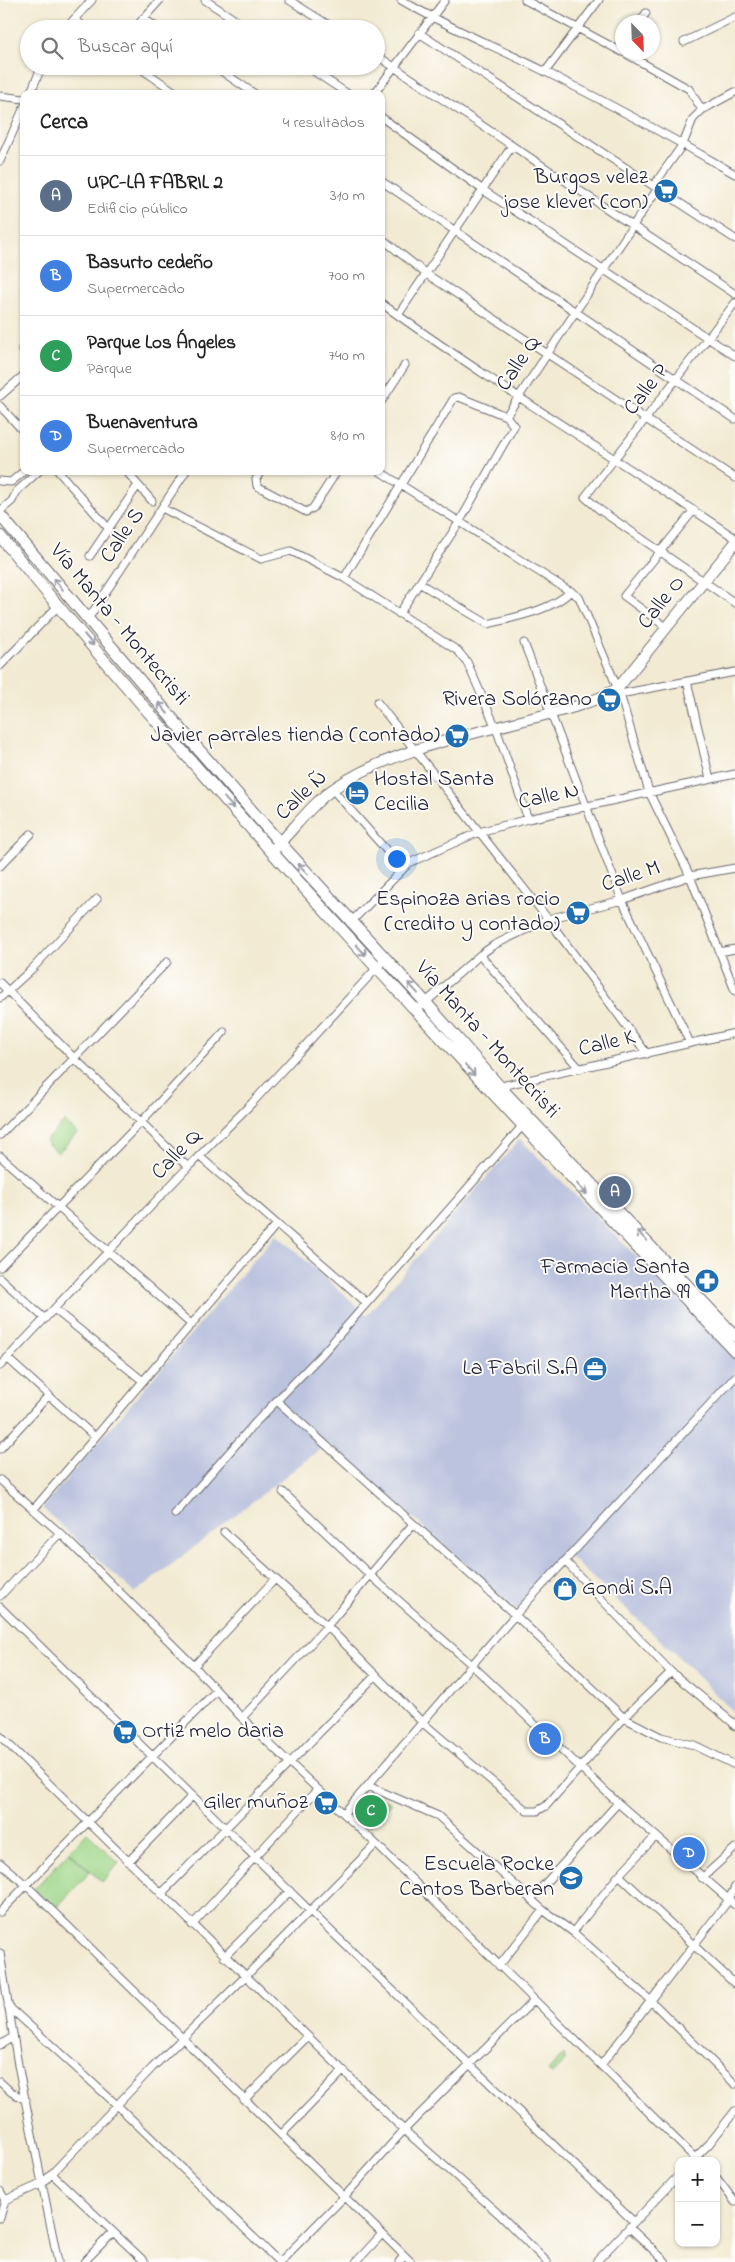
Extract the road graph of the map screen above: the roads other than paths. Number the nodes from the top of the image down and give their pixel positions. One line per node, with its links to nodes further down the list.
1 (92, 0): 12 (street)
2 (160, 0): 10 (street)
3 (205, 0): 14 (street)
4 (289, 0): 15 (street)
5 (400, 0): 11 (street)
6 (445, 0): 11 (street)
7 (525, 0): 16 (street)
8 (599, 0): 16 (street)
9 (735, 17): 18 (street)
10 (143, 18): 13 (street)
11 (431, 18): 17 (street); 23 (street)
12 (74, 19)
13 (146, 20)
14 (235, 20)
15 (320, 20)
16 (577, 29): 19 (street); 23 (street)
17 (419, 33): 22 (street); 44 (street)
18 (684, 42)
19 (615, 48)
20 (385, 60): 22 (street)
21 (637, 60): 36 (street)
22 (394, 66): 32 (street); 40 (street)
23 (545, 72): 39 (street)
24 (38, 75): 28 (street)
25 (150, 75): 29 (street)
26 (227, 75): 30 (street)
27 (320, 75): 31 (street)
28 (32, 90)
29 (172, 90)
30 (248, 90)
31 (342, 90)
32 (377, 90)
33 (734, 93): 36 (street)
34 (0, 96): 35 (street)
35 (20, 99)
36 (702, 110): 39 (street)
37 (20, 116): 41 (street)
38 (385, 120): 45 (street)
39 (683, 144): 42 (street); 44 (street, Calle Q)
40 (512, 146): 45 (street); 46 (street)
41 (0, 161)
42 (735, 174)
43 (385, 183): 47 (street)
44 (656, 187): 46 (street, Calle Q); 48 (street)
45 (483, 190): 47 (street); 50 (street)
46 (634, 226): 50 (street, Calle Q); 52 (street)
47 (454, 231): 51 (street); 55 (street)
48 (735, 239)
49 (385, 241): 51 (street)
50 (606, 269): 55 (street, Calle Q); 57 (street)
51 (425, 273): 56 (street); 58 (street)
52 (735, 294)
53 (735, 303): 57 (street, Calle P)
54 (385, 306): 56 (street)
55 (576, 313): 58 (street, Calle Q); 62 (street)
56 (398, 315): 65 (street)
57 (708, 339): 59 (street); 62 (street, Calle P)
58 (547, 354): 65 (street, Calle Q); 68 (street)
59 (735, 356)
60 (405, 365): 64 (street)
61 (20, 378): 63 (street)
62 (676, 381): 68 (street, Calle P); 69 (street)
63 (0, 396)
64 (385, 396)
65 (518, 396): 67 (street, Calle Q); 71 (street)
66 (0, 406): 70 (street)
67 (506, 416): 83 (street); 89 (street, Calle Q)
68 (646, 418): 71 (street, Calle P); 80 (street)
69 (735, 419)
70 (20, 428)
71 (616, 458): 86 (street); 94 (street, Calle P)
72 (20, 474): 81 (street)
73 (35, 475): 87 (street)
74 (62, 475): 90 (street)
75 (129, 475): 82 (street)
76 (183, 475): 85 (street, Calle S)
77 (258, 475): 78 (street)
78 (334, 475)
79 (385, 475): 83 (street)
80 (735, 478)
81 (0, 482)
82 (138, 485): 84 (street); 90 (street)
83 (401, 486): 89 (street); 96 (street)
84 (152, 501)
85 (162, 508): 96 (street); 103 (street, Calle S)
86 (694, 510): 92 (street); 94 (street)
87 (0, 511)
88 (0, 515): 103 (main road, Vía Manta - Montecristi, one-way to 88)
89 (460, 521): 98 (street, Calle Q); 99 (street)
90 (109, 529): 95 (street)
91 (0, 536): 101 (main road, Vía Manta - Montecristi)
92 (735, 538)
93 (735, 543): 97 (street, Calle O)
94 (661, 552): 97 (street); 104 (street)
95 (90, 556)
96 (344, 578): 102 (street)
97 (704, 580): 100 (street); 104 (street, Calle O)
98 (419, 583): 99 (street); 102 (street, Calle Q)
99 (571, 591): 109 (street)
100 (735, 603)
101 (59, 605): 106 (street); 122 (main road, Vía Manta - Montecristi, one-way to 122)
102 (398, 614): 112 (street)
103 (88, 619): 122 (main road, Vía Manta - Montecristi, one-way to 103)
104 (666, 627): 109 (street, Calle O)
105 (524, 643): 111 (street)
106 (0, 666)
107 (735, 672): 108 (street, Calle Ñ)
108 (687, 682): 109 (street, Calle Ñ); 115 (street)
109 (619, 691): 111 (street, Calle Ñ); 117 (street)
110 (377, 702): 113 (street)
111 (551, 713): 112 (street, Calle Ñ); 118 (street)
112 (496, 728): 113 (street, Calle Ñ); 119 (street)
113 (416, 751): 116 (street, Calle Ñ); 120 (street)
114 (735, 774): 115 (street, Calle N)
115 (710, 778): 117 (street, Calle N)
116 (332, 789): 122 (street, Calle Ñ); 125 (street)
117 (649, 792): 118 (street, Calle N); 126 (street)
118 (586, 807): 119 (street, Calle N); 128 (street)
119 (528, 819): 120 (street, Calle N)
120 (479, 832): 125 (street, Calle N); 129 (street)
121 (31, 834): 123 (street)
122 (276, 847): 130 (main road, Vía Manta - Montecristi)
123 (0, 866)
124 (735, 868): 126 (street, Calle M)
125 (404, 869): 130 (street, Calle N)
126 (690, 876): 128 (street, Calle M); 132 (street)
127 (97, 899): 138 (street)
128 (622, 900): 129 (street, Calle M); 144 (street)
129 (548, 919): 133 (street, Calle M); 145 (street)
130 (347, 926): 134 (main road, Vía Manta - Montecristi); 136 (main road, Vía Manta - Montecristi, one-way to 136)
131 (735, 949): 132 (street)
132 (719, 952): 139 (street)
133 (480, 955): 141 (street, Calle M); 147 (street)
134 (386, 958): 136 (street, Calle Q); 141 (main road, Vía Manta - Montecristi, one-way to 134)
135 (167, 962): 146 (street)
136 (378, 968): 141 (main road, Vía Manta - Montecristi); 154 (street, Calle Q)
137 (0, 983): 138 (street)
138 (7, 990): 140 (street); 146 (street)
139 (735, 991)
140 (0, 998)
141 (422, 1006): 148 (main road, Vía Manta - Montecristi); 149 (main road, Vía Manta - Montecristi, one-way to 149)
142 (224, 1032): 150 (street)
143 (735, 1033): 144 (street, Calle K)
144 (690, 1043): 145 (street, Calle K)
145 (647, 1054): 147 (street, Calle K)
146 (73, 1057): 150 (street); 152 (street)
147 (580, 1069): 148 (street, Calle K)
148 (499, 1086): 149 (street, Calle K); 151 (main road, Vía Manta - Montecristi)
149 (487, 1090): 151 (main road, Vía Manta - Montecristi)
150 (142, 1122): 155 (street); 156 (street)
151 (526, 1123): 161 (street); 165 (main road, Vía Manta - Montecristi, one-way to 151); 166 (main road, Vía Manta - Montecristi, one-way to 166)
152 (0, 1134)
153 (0, 1156): 156 (street)
154 (199, 1156): 155 (street, Calle Q); 157 (street)
155 (188, 1167): 158 (street, Calle Q)
156 (59, 1208): 158 (street); 159 (street)
157 (277, 1224): 161 (street); 164 (street)
158 (108, 1252): 162 (street, Calle Q); 164 (street)
159 (0, 1267)
160 (0, 1278): 163 (street)
161 (366, 1302): 172 (street)
162 (54, 1309): 163 (street, Calle Q); 170 (street)
163 (45, 1319): 167 (street, Calle Q)
164 (192, 1325): 170 (street)
165 (735, 1336)
166 (735, 1351)
167 (7, 1358): 168 (street, Calle Q); 171 (street)
168 (0, 1366)
169 (735, 1377): 182 (street)
170 (143, 1381): 173 (street)
171 (49, 1395): 173 (street); 174 (street)
172 (276, 1401): 178 (street); 179 (street)
173 (95, 1437): 177 (street)
174 (0, 1450)
175 (0, 1480): 177 (street)
176 (283, 1492): 183 (street)
177 (33, 1510): 181 (street)
178 (176, 1514)
179 (413, 1524): 183 (street); 187 (street)
180 (224, 1532): 184 (street)
181 (60, 1533): 185 (street); 189 (street)
182 (566, 1562): 187 (street); 191 (street)
183 (370, 1575): 188 (street); 190 (street)
184 (275, 1579): 188 (street); 189 (street)
185 (0, 1596)
186 (0, 1607): 199 (street)
187 (515, 1615): 190 (street); 195 (street)
188 (327, 1626): 192 (street); 194 (street)
189 (194, 1666): 193 (street)
190 (473, 1666): 196 (street); 202 (street)
191 (671, 1672): 195 (street); 197 (street)
192 (376, 1675): 196 (street); 200 (street)
193 (216, 1691): 194 (street); 199 (street)
194 (242, 1718): 200 (street)
195 (624, 1718): 201 (street); 202 (street)
196 (424, 1723): 202 (street); 203 (street)
197 (735, 1726)
198 (0, 1736): 208 (street)
199 (153, 1757): 205 (street); 208 (street)
200 (290, 1762): 204 (street); 209 (street)
201 (735, 1765)
202 (581, 1769): 206 (street)
203 (368, 1786): 207 (street); 222 (street)
204 (317, 1790): 207 (street); 213 (street)
205 (192, 1796): 209 (street); 214 (street)
206 (618, 1803): 210 (street); 222 (street)
207 (344, 1813): 211 (street)
208 (87, 1822): 214 (street); 218 (street)
209 (226, 1828): 213 (street); 221 (street)
210 (656, 1836): 216 (street); 217 (street)
211 (376, 1844): 225 (street); 232 (street)
212 (735, 1848): 217 (street)
213 (256, 1856): 220 (street); 227 (street)
214 (128, 1862): 221 (street)
215 (0, 1863): 218 (street)
216 (618, 1875): 228 (street); 229 (street)
217 (702, 1878): 223 (street)
218 (26, 1885): 226 (street); 240 (street)
219 (735, 1887): 223 (street)
220 (290, 1891): 225 (street); 231 (street)
221 (161, 1894): 227 (street)
222 (531, 1899): 224 (street)
223 (732, 1903): 229 (street)
224 (543, 1910): 228 (street); 232 (street)
225 (310, 1911): 233 (street); 242 (street)
226 (0, 1912)
227 (192, 1924): 231 (street)
228 (573, 1932): 236 (street)
229 (694, 1944): 234 (street); 236 (street)
230 (0, 1953): 237 (street)
231 (224, 1957): 233 (street)
232 (499, 1966): 235 (street)
233 (245, 1977): 239 (street); 240 (street)
234 (735, 1984)
235 (534, 2000): 242 (street); 243 (street)
236 (650, 2000): 243 (street); 246 (street)
237 (8, 2006): 238 (street); 249 (street)
238 (12, 2037): 241 (street); 247 (street)
239 (307, 2037): 244 (street); 248 (street)
240 (182, 2039): 248 (street); 249 (street)
241 (0, 2046)
242 (471, 2065): 251 (street); 264 (street)
243 (600, 2065): 253 (street)
244 (343, 2071): 251 (street); 252 (street)
245 (0, 2082): 247 (street)
246 (735, 2084)
247 (26, 2100): 257 (street)
248 (244, 2100): 252 (street)
249 (117, 2105): 255 (street); 271 (street)
250 (735, 2111): 254 (street)
251 (404, 2130): 260 (street); 275 (street)
252 (281, 2135): 260 (street)
253 (693, 2157)
254 (698, 2157)
255 (52, 2174): 257 (street); 265 (street)
256 (675, 2179): 264 (street)
257 (43, 2183): 261 (street); 268 (street)
258 (720, 2183): 262 (street)
259 (0, 2191): 261 (street)
260 (344, 2197): 266 (street); 271 (street)
261 (5, 2200): 263 (street)
262 (735, 2202)
263 (0, 2218)
264 (632, 2224): 276 (street); 277 (street)
265 (113, 2232): 269 (street); 270 (street)
266 (382, 2234): 267 (street); 272 (street)
267 (404, 2256): 273 (street); 274 (street)
268 (58, 2262)
269 (84, 2262)
270 (145, 2262)
271 (279, 2262)
272 (356, 2262)
273 (399, 2262)
274 (411, 2262)
275 (546, 2262)
276 (596, 2262)
277 (666, 2262)

